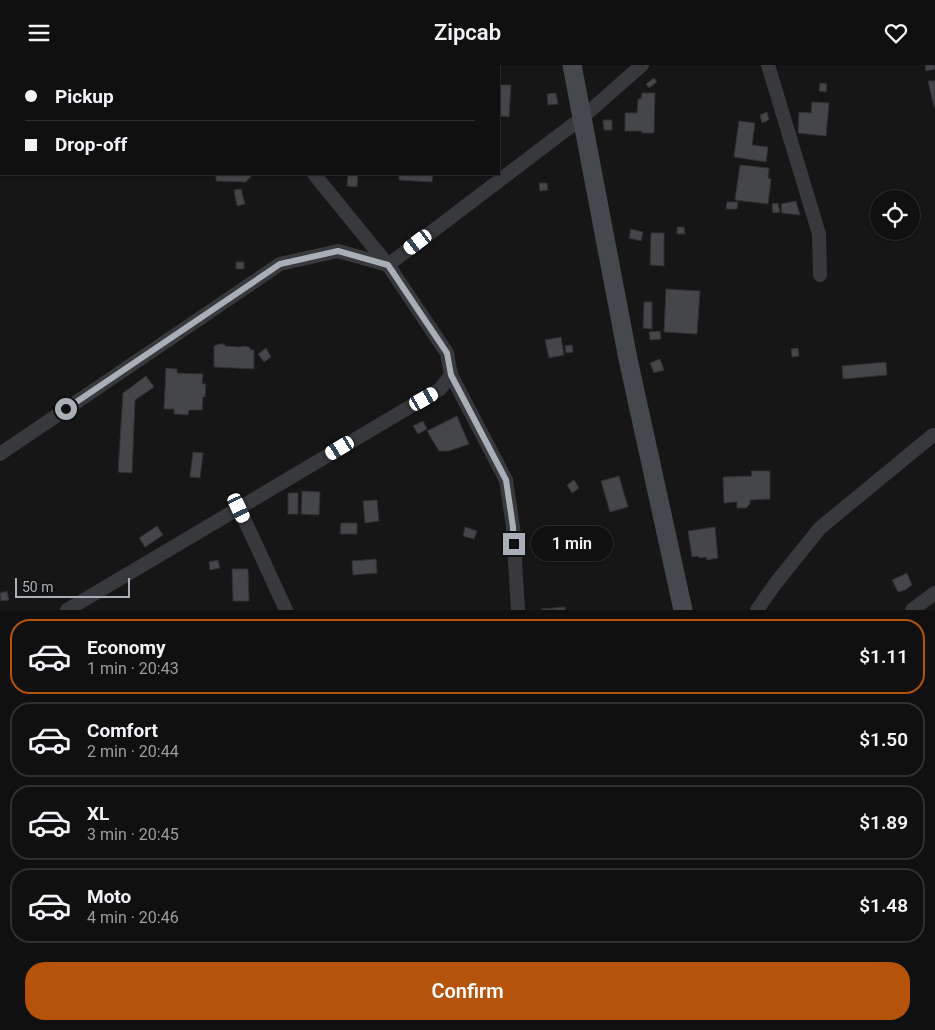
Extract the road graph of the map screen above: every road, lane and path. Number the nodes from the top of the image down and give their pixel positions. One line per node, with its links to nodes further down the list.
1 (572, 65): 4 (street)
2 (642, 65): 4 (street)
3 (768, 65): 7 (street)
4 (583, 117): 6 (street); 16 (street)
5 (315, 175): 6 (street)
6 (388, 265): 8 (street); 10 (street)
7 (820, 275)
8 (451, 375): 11 (street); 15 (street)
9 (934, 435): 17 (street)
10 (0, 454)
11 (239, 508): 13 (street); 14 (street)
12 (935, 593): 18 (street)
13 (67, 610)
14 (286, 610)
15 (518, 610)
16 (683, 610)
17 (757, 610)
18 (912, 610)

